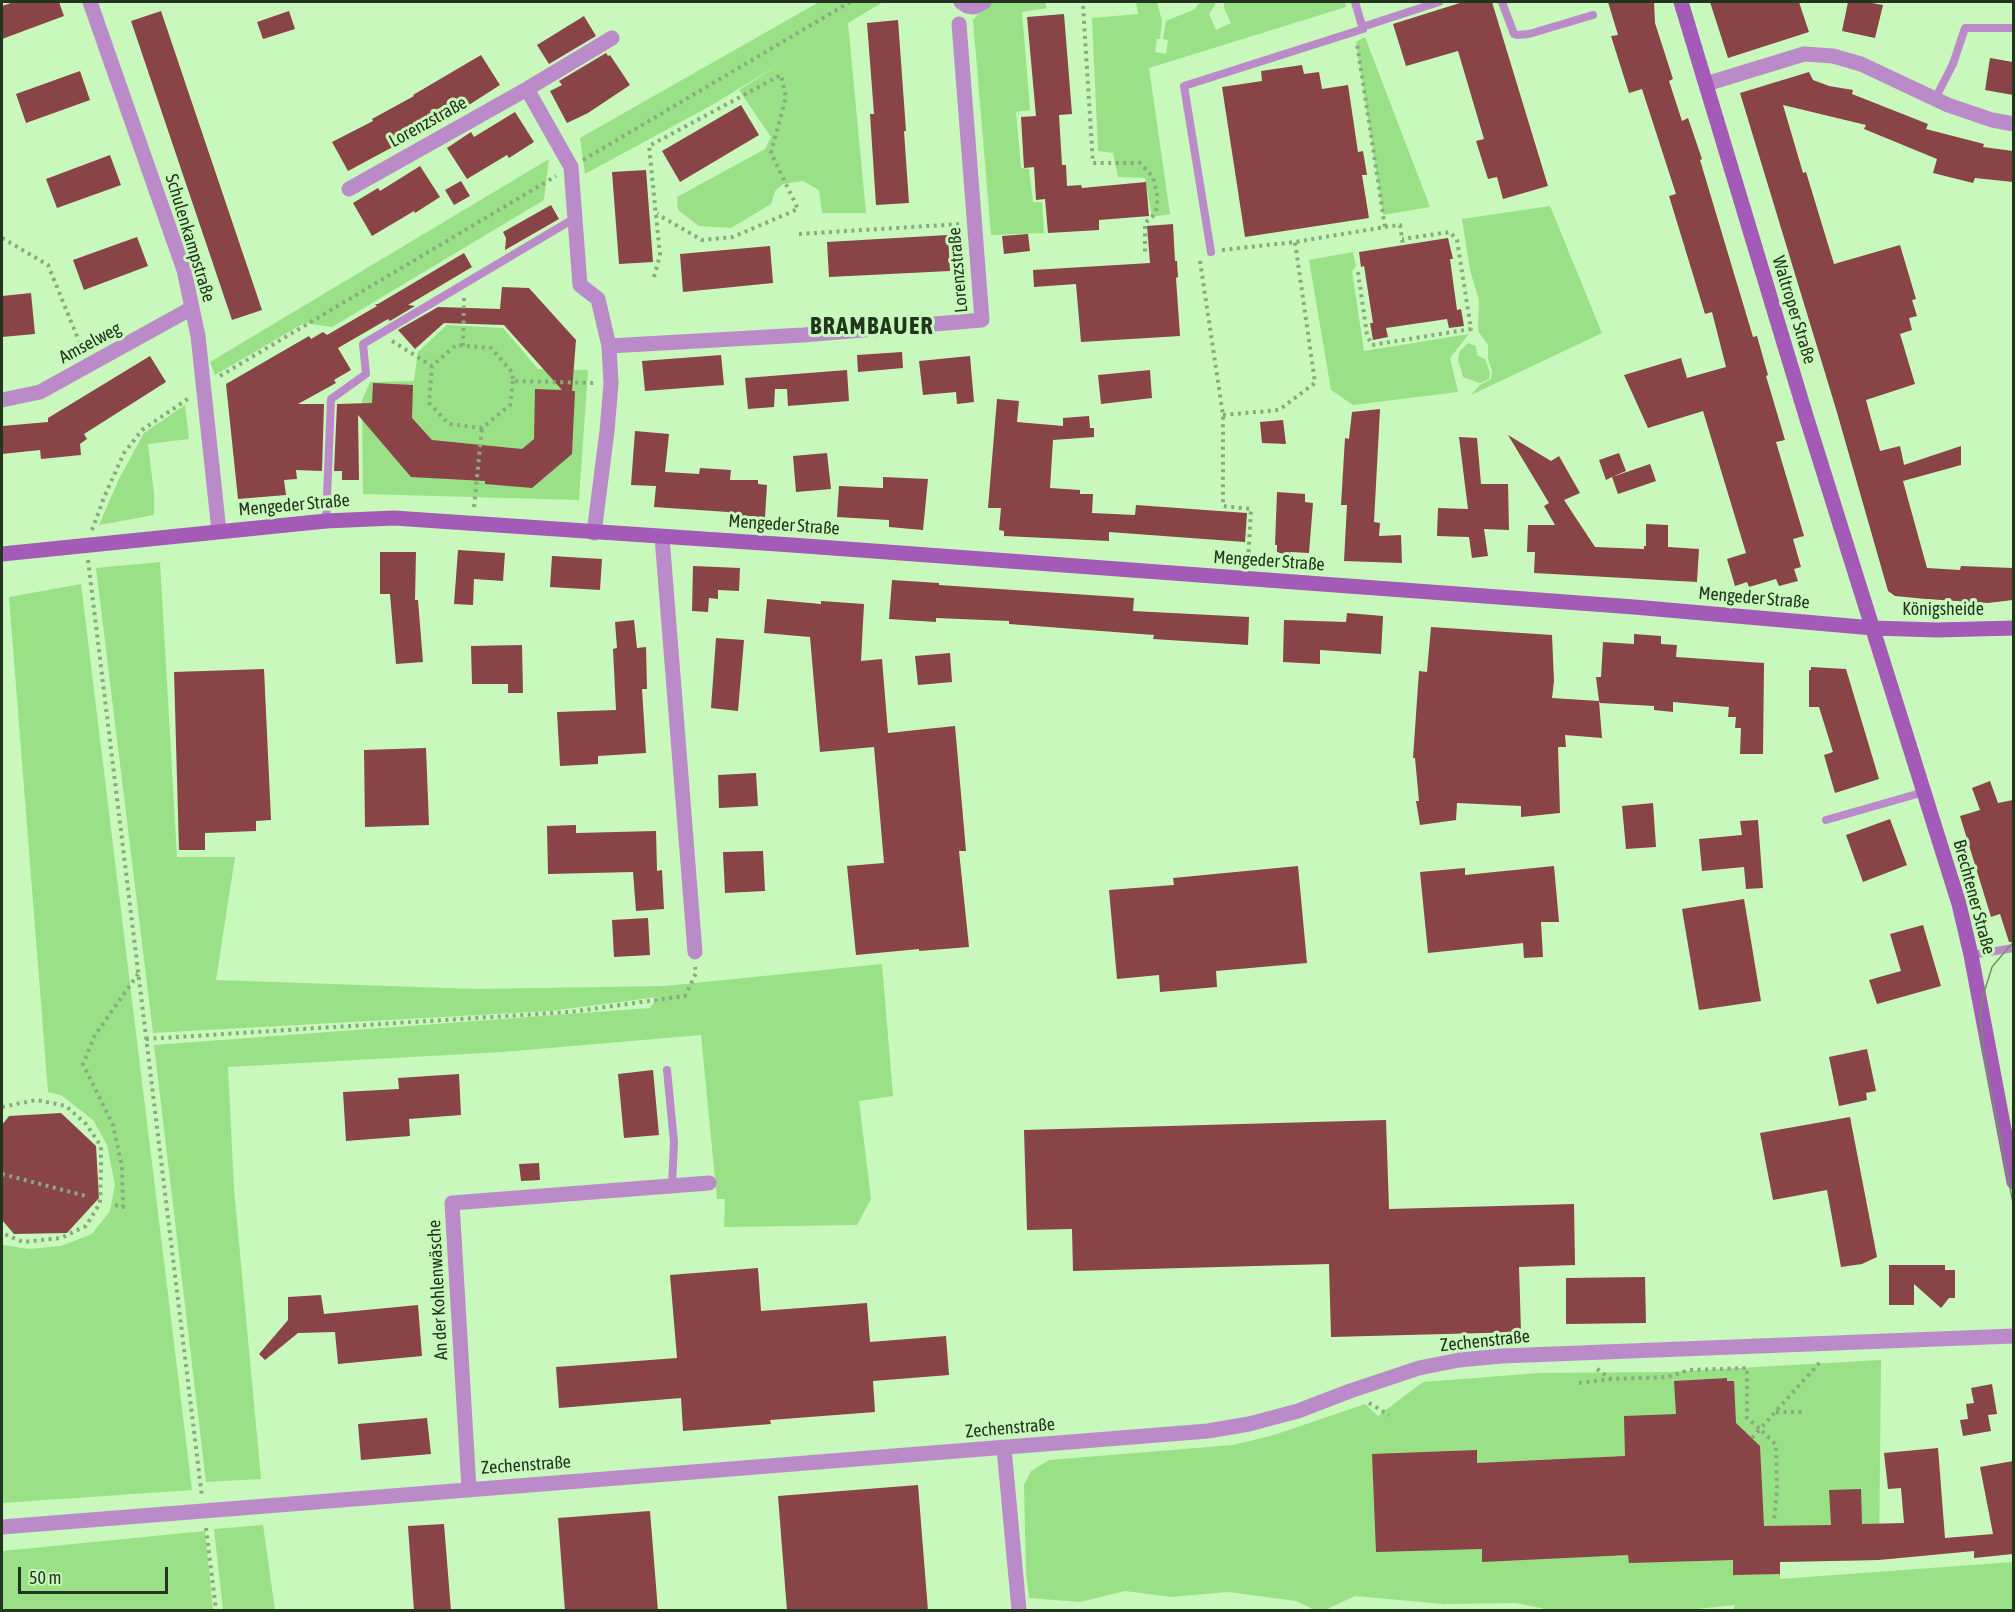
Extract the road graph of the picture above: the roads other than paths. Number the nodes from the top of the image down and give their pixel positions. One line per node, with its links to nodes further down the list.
1 (90, 2): 20 (street, Schulenkampstraße)
2 (961, 2): 3 (street)
3 (984, 2)
4 (1355, 2): 11 (lane)
5 (1439, 2): 11 (lane)
6 (1502, 2): 8 (lane)
7 (1681, 2): 13 (main road, Waltroper Straße)
8 (1593, 15)
9 (959, 24): 21 (street, Lorenzstraße)
10 (2013, 28): 15 (lane)
11 (1359, 29): 19 (lane)
12 (612, 38): 14 (street, Lorenzstraße)
13 (1706, 84): 15 (street); 28 (main road, Waltroper Straße)
14 (527, 89): 17 (street, Lorenzstraße); 18 (street)
15 (1935, 99): 16 (street)
16 (2013, 124)
17 (349, 189)
18 (575, 218): 21 (street); 23 (lane)
19 (1211, 252)
20 (192, 308): 22 (street, Amselweg); 24 (street, Schulenkampstraße)
21 (609, 345): 25 (street)
22 (2, 400)
23 (326, 521): 24 (main road, Mengeder Straße); 25 (main road, Mengeder Straße)
24 (219, 531): 27 (main road, Mengeder Straße)
25 (594, 532): 26 (main road, Mengeder Straße)
26 (662, 537): 28 (main road, Mengeder Straße); 33 (street)
27 (2, 554)
28 (1873, 628): 29 (main road, Königsheide); 30 (main road, Brechtener Straße)
29 (2013, 628)
30 (1924, 792): 31 (lane); 34 (main road, Brechtener Straße)
31 (1826, 820)
32 (2013, 948): 34 (lane)
33 (695, 952)
34 (1971, 955): 36 (main road, Brechtener Straße)
35 (667, 1070): 38 (lane)
36 (2013, 1182)
37 (710, 1183): 38 (street, An der Kohlenwäsche)
38 (672, 1186): 41 (street, An der Kohlenwäsche)
39 (2013, 1336): 40 (street, Zechenstraße)
40 (1004, 1448): 41 (street, Zechenstraße); 43 (street)
41 (470, 1489): 42 (street, Zechenstraße)
42 (2, 1527)
43 (1019, 1611)

